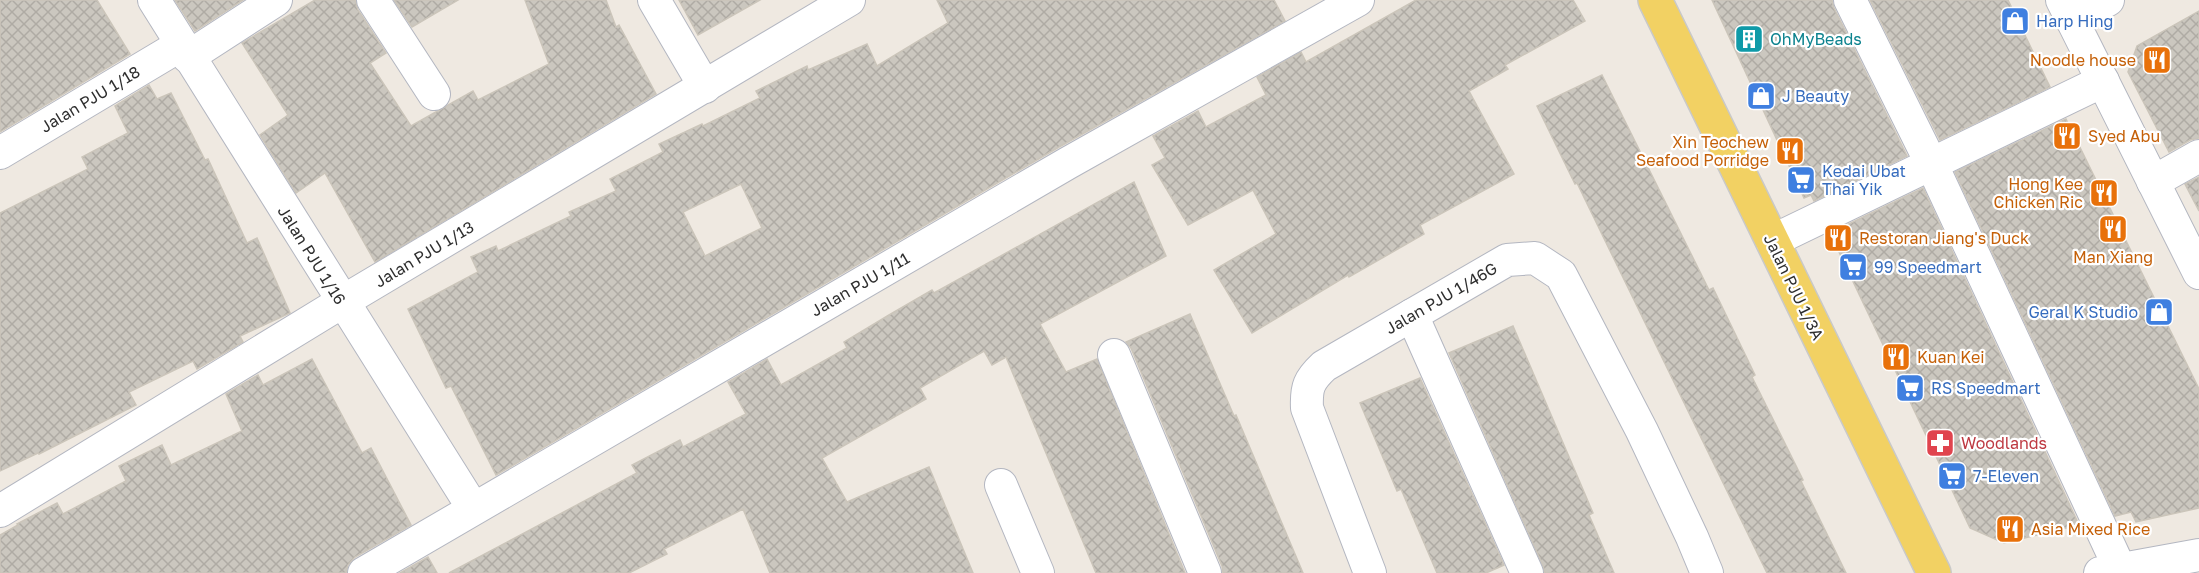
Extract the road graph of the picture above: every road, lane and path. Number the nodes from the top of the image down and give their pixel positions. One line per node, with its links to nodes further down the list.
1 (154, 0): 11 (street, Jalan PJU 1/16)
2 (276, 0): 11 (street, Jalan PJU 1/18)
3 (373, 0): 14 (street)
4 (654, 0): 13 (street)
5 (849, 0): 13 (street, Jalan PJU 1/13)
6 (1358, 0): 25 (street, Jalan PJU 1/11)
7 (1655, 0): 19 (main road, Jalan PJU 1/3A)
8 (1850, 0): 17 (street)
9 (2108, 0): 10 (street)
10 (2067, 10): 12 (street)
11 (185, 51): 15 (street, Jalan PJU 1/18); 21 (street, Jalan PJU 1/16)
12 (2103, 81): 17 (street); 18 (street)
13 (705, 87): 21 (street, Jalan PJU 1/13)
14 (434, 94)
15 (0, 153)
16 (2199, 156): 18 (street)
17 (1932, 165): 19 (street); 28 (street)
18 (2153, 182): 20 (street)
19 (1772, 241): 35 (main road, Jalan PJU 1/3A)
20 (2199, 273)
21 (342, 302): 25 (street, Jalan PJU 1/16); 26 (street, Jalan PJU 1/13)
22 (1412, 315): 32 (street, Jalan PJU 1/46G); 33 (street); 34 (street, Jalan PJU 1/46G)
23 (1114, 355): 31 (street)
24 (1000, 485): 30 (street)
25 (472, 508): 29 (street, Jalan PJU 1/11)
26 (0, 511)
27 (2199, 555): 28 (street)
28 (2109, 571)
29 (364, 573)
30 (1038, 573)
31 (1205, 573)
32 (1370, 573)
33 (1527, 573)
34 (1707, 573)
35 (1934, 573)

